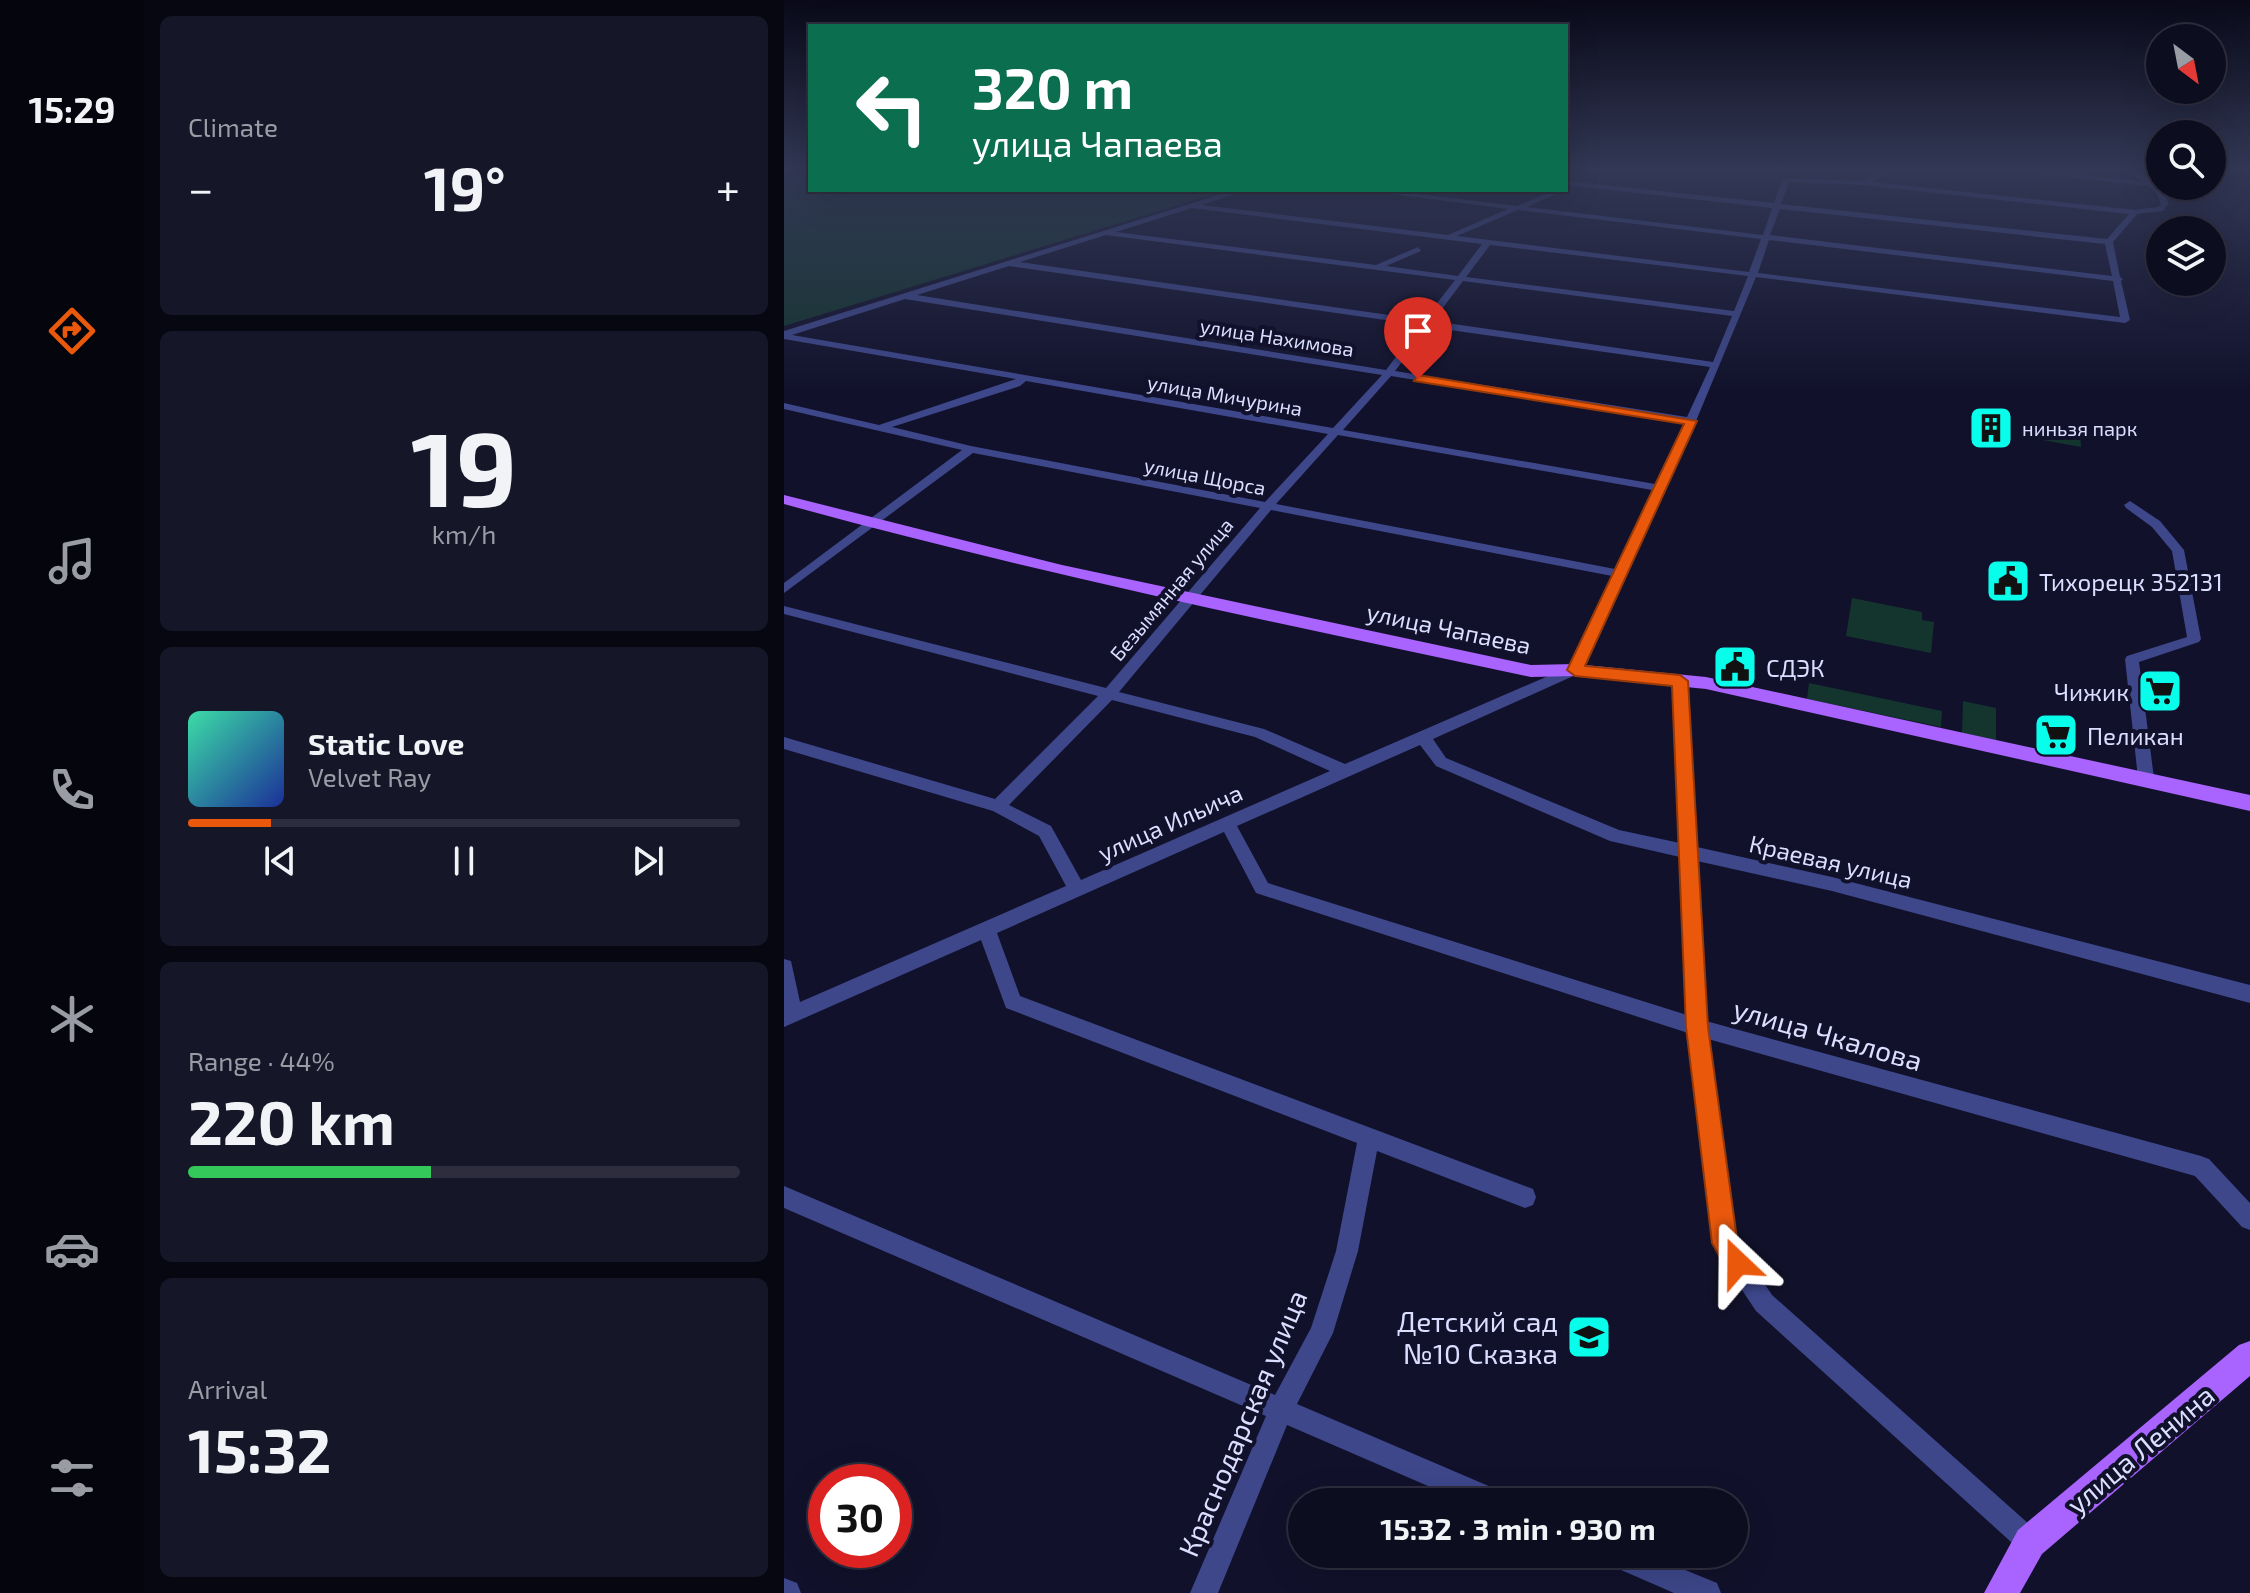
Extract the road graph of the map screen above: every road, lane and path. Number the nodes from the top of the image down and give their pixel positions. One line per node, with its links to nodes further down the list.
1 (1071, 243): 9 (street)
2 (1183, 243): 10 (street)
3 (1487, 243): 13 (street, Безымянная улица)
4 (1499, 243): 11 (street)
5 (1763, 243): 11 (street)
6 (1811, 243): 12 (street)
7 (2109, 243): 12 (street)
8 (1418, 249): 10 (street)
9 (1006, 263): 14 (street); 16 (street)
10 (1375, 269): 13 (street)
11 (1752, 274): 12 (street); 15 (street)
12 (2119, 279)
13 (1460, 280): 15 (street); 16 (street, Безымянная улица)
14 (905, 296): 17 (street); 19 (street, улица Нахимова)
15 (1738, 314): 18 (street)
16 (1426, 323): 18 (street); 19 (street, Безымянная улица)
17 (784, 335): 20 (street, улица Мичурина)
18 (1716, 365): 22 (street)
19 (1388, 374): 22 (street, улица Нахимова); 24 (street, Безымянная улица)
20 (1024, 378): 23 (street); 24 (street, улица Мичурина)
21 (784, 406): 23 (street, улица Щорса)
22 (1691, 421): 26 (street)
23 (879, 428): 25 (street, улица Щорса)
24 (1334, 433): 26 (street, улица Мичурина); 29 (street, Безымянная улица)
25 (971, 449): 29 (street, улица Щорса); 30 (street)
26 (1660, 488): 31 (street)
27 (784, 499): 30 (main road, улица Чапаева)
28 (2130, 505): 41 (street)
29 (1268, 506): 31 (street, улица Щорса); 33 (street, Безымянная улица)
30 (874, 525): 32 (street); 33 (main road, улица Чапаева)
31 (1621, 574): 35 (street)
32 (784, 589)
33 (1190, 598): 35 (main road, улица Чапаева); 37 (street, Безымянная улица)
34 (784, 610): 37 (street)
35 (1575, 670): 36 (main road, улица Чапаева); 38 (street, улица Ильича)
36 (1680, 681): 41 (main road, улица Чапаева); 45 (street)
37 (1110, 693): 40 (street); 43 (street, Безымянная улица)
38 (1422, 736): 40 (street, улица Ильича); 45 (street, Краевая улица)
39 (784, 743): 43 (street)
40 (1345, 771): 44 (street, улица Ильича)
41 (2146, 778): 42 (main road, улица Чапаева)
42 (2250, 803)
43 (998, 806): 46 (street)
44 (1227, 823): 46 (street, улица Ильича); 51 (street, улица Чкалова)
45 (1686, 853): 49 (street, Краевая улица); 51 (street)
46 (1077, 889): 47 (street, улица Ильича)
47 (987, 930): 50 (street, улица Ильича); 52 (street)
48 (784, 967): 50 (street)
49 (2250, 994)
50 (789, 1016)
51 (1697, 1027): 55 (street, улица Чкалова); 59 (street)
52 (1369, 1138): 54 (street); 57 (street, Краснодарская улица)
53 (784, 1197): 57 (street)
54 (1525, 1197)
55 (2250, 1219)
56 (2250, 1356): 59 (main road, улица Ленина)
57 (1282, 1408): 58 (street); 61 (street, Краснодарская улица)
58 (1464, 1488)
59 (2030, 1542): 63 (main road)
60 (1647, 1568): 62 (street)
61 (1204, 1593)
62 (1707, 1593)
63 (2001, 1593)

